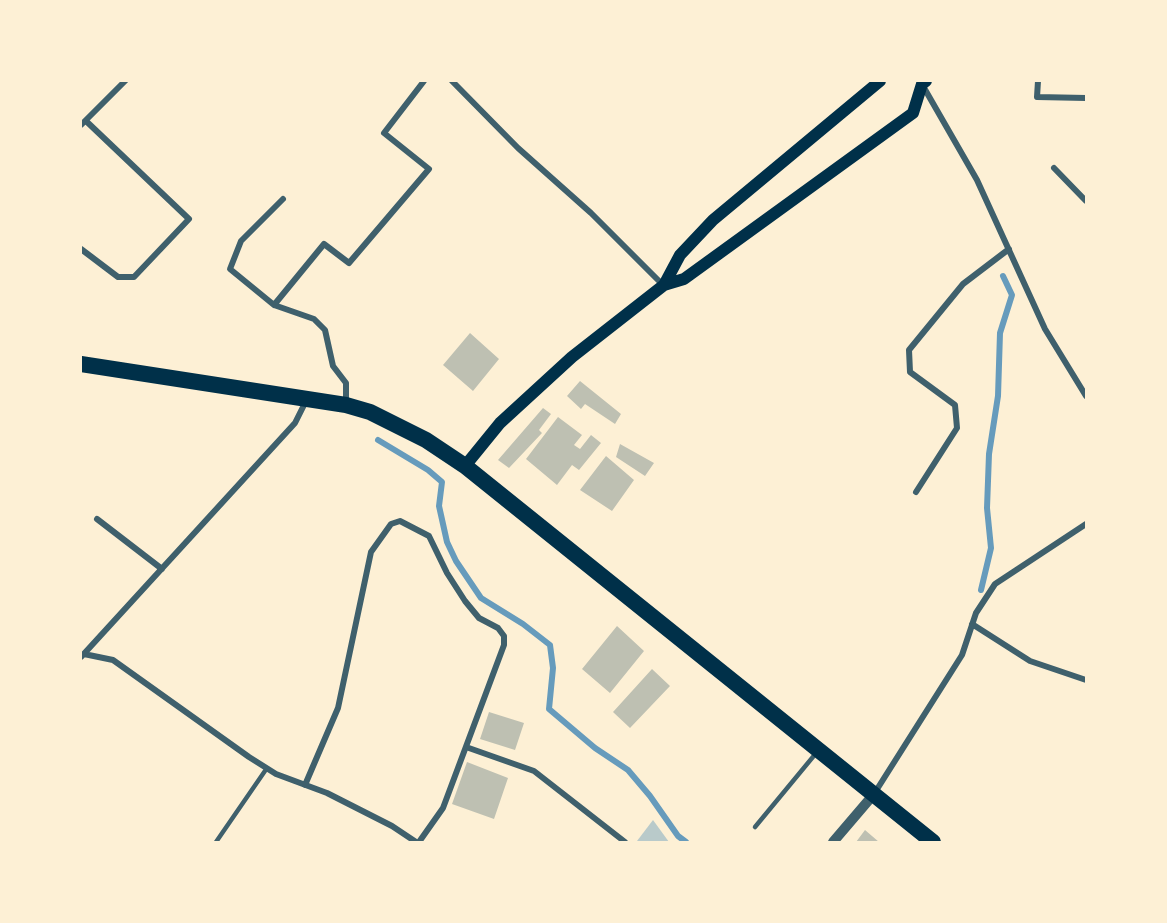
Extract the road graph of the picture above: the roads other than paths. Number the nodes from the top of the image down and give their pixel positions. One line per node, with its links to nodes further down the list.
1 (125, 81): 8 (street)
2 (424, 81): 15 (street)
3 (452, 81): 14 (street)
4 (880, 81): 14 (main road)
5 (1038, 81): 7 (street)
6 (919, 82): 13 (street); 14 (main road)
7 (1086, 98)
8 (84, 122): 12 (street)
9 (1054, 168): 11 (street)
10 (283, 199): 15 (street)
11 (1086, 201)
12 (81, 249)
13 (1009, 249): 17 (street); 21 (street)
14 (664, 285): 20 (main road)
15 (274, 305): 19 (street)
16 (81, 364): 18 (highway)
17 (1086, 396)
18 (309, 397): 19 (highway); 24 (street)
19 (346, 405): 20 (highway)
20 (465, 466): 29 (highway)
21 (916, 492)
22 (96, 519): 24 (street)
23 (1086, 524): 25 (street)
24 (162, 569): 26 (street)
25 (972, 624): 27 (street); 32 (street)
26 (83, 655): 30 (street)
27 (1086, 680)
28 (466, 747): 31 (street); 35 (street); 36 (street)
29 (818, 750): 32 (highway); 33 (lane)
30 (267, 768): 31 (street); 34 (lane)
31 (305, 785): 35 (street)
32 (874, 794): 37 (street); 38 (highway)
33 (755, 827)
34 (216, 842)
35 (417, 842)
36 (625, 842)
37 (833, 842)
38 (933, 842)

